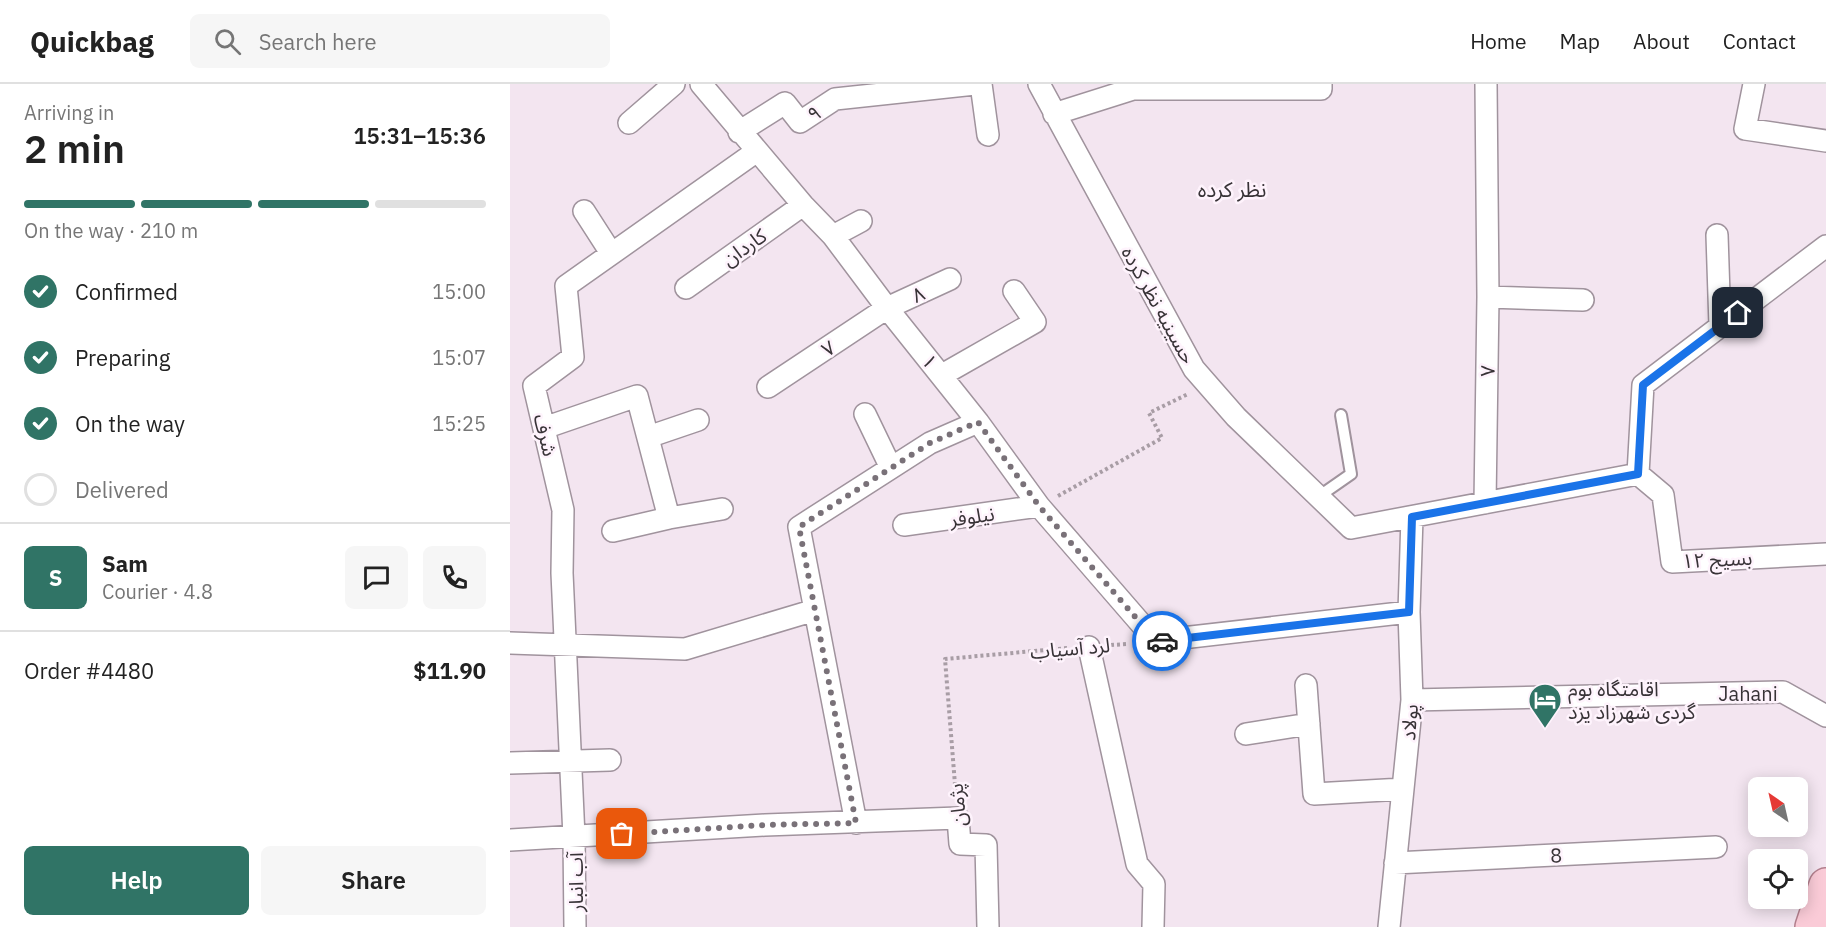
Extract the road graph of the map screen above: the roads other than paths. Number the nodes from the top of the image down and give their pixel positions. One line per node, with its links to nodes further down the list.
1 (674, 84): 11 (street)
2 (975, 84): 9 (street, ۹)
3 (981, 84): 13 (street)
4 (1039, 84): 10 (street, حسینیه نظر کرده)
5 (1321, 84): 10 (street)
6 (1486, 84): 26 (street, ۷)
7 (1754, 84): 14 (street)
8 (706, 86): 12 (street, ۱)
9 (834, 92): 12 (street, ۹)
10 (1054, 114): 40 (street, حسینیه نظر کرده)
11 (629, 123)
12 (739, 132): 15 (street, ۱)
13 (988, 135)
14 (1826, 141)
15 (757, 151): 16 (street, ۱); 22 (street, شرف)
16 (803, 206): 20 (street, ۱); 24 (street, کاردان)
17 (584, 211): 22 (street)
18 (861, 221): 20 (street)
19 (1717, 235): 29 (street)
20 (833, 236): 28 (street, ۱)
21 (1826, 246): 29 (street)
22 (610, 253): 36 (street, شرف)
23 (950, 279): 28 (street, ۸)
24 (686, 288)
25 (1014, 291): 30 (street)
26 (1488, 297): 27 (street); 41 (street, ۷)
27 (1583, 300)
28 (887, 308): 30 (street, ۱); 31 (street, ۷)
29 (1720, 326): 39 (street)
30 (942, 375): 35 (street, ۱)
31 (768, 387)
32 (865, 414): 38 (street)
33 (1341, 415): 40 (lane)
34 (698, 420): 37 (street)
35 (978, 422): 38 (street); 42 (street, ۱)
36 (544, 428): 37 (street); 52 (street, شرف)
37 (648, 436): 45 (street)
38 (891, 468): 49 (street)
39 (1638, 474): 41 (street); 48 (street, بسیج ۱۲)
40 (1318, 497): 44 (street, حسینیه نظر کرده)
41 (1485, 503): 44 (street)
42 (1039, 506): 46 (street, نیلوفر); 50 (street, ۱)
43 (722, 509): 45 (street)
44 (1412, 517): 50 (street, پولاد)
45 (669, 518): 47 (street)
46 (904, 525)
47 (613, 531)
48 (1826, 554)
49 (815, 610): 52 (street); 63 (street)
50 (1409, 612): 55 (street, پولاد)
51 (510, 643): 52 (street)
52 (566, 645): 60 (street, شرف)
53 (1089, 647): 71 (street)
54 (1306, 685): 57 (street)
55 (1412, 700): 56 (street, Jahani); 62 (street, پولاد)
56 (1826, 716)
57 (1309, 724): 58 (street); 62 (street)
58 (1246, 734)
59 (609, 760): 60 (street)
60 (571, 761): 61 (street); 64 (street, شرف)
61 (510, 764)
62 (1403, 789): 67 (street, پولاد)
63 (856, 823): 64 (street); 70 (street, پژمان)
64 (574, 837): 65 (street); 69 (street, آب انبار)
65 (510, 840)
66 (1716, 847): 67 (street, 8)
67 (1395, 863): 72 (street, پولاد)
68 (1826, 885): 73 (main road)
69 (575, 927)
70 (988, 927)
71 (1153, 927)
72 (1389, 927)
73 (1812, 927)

